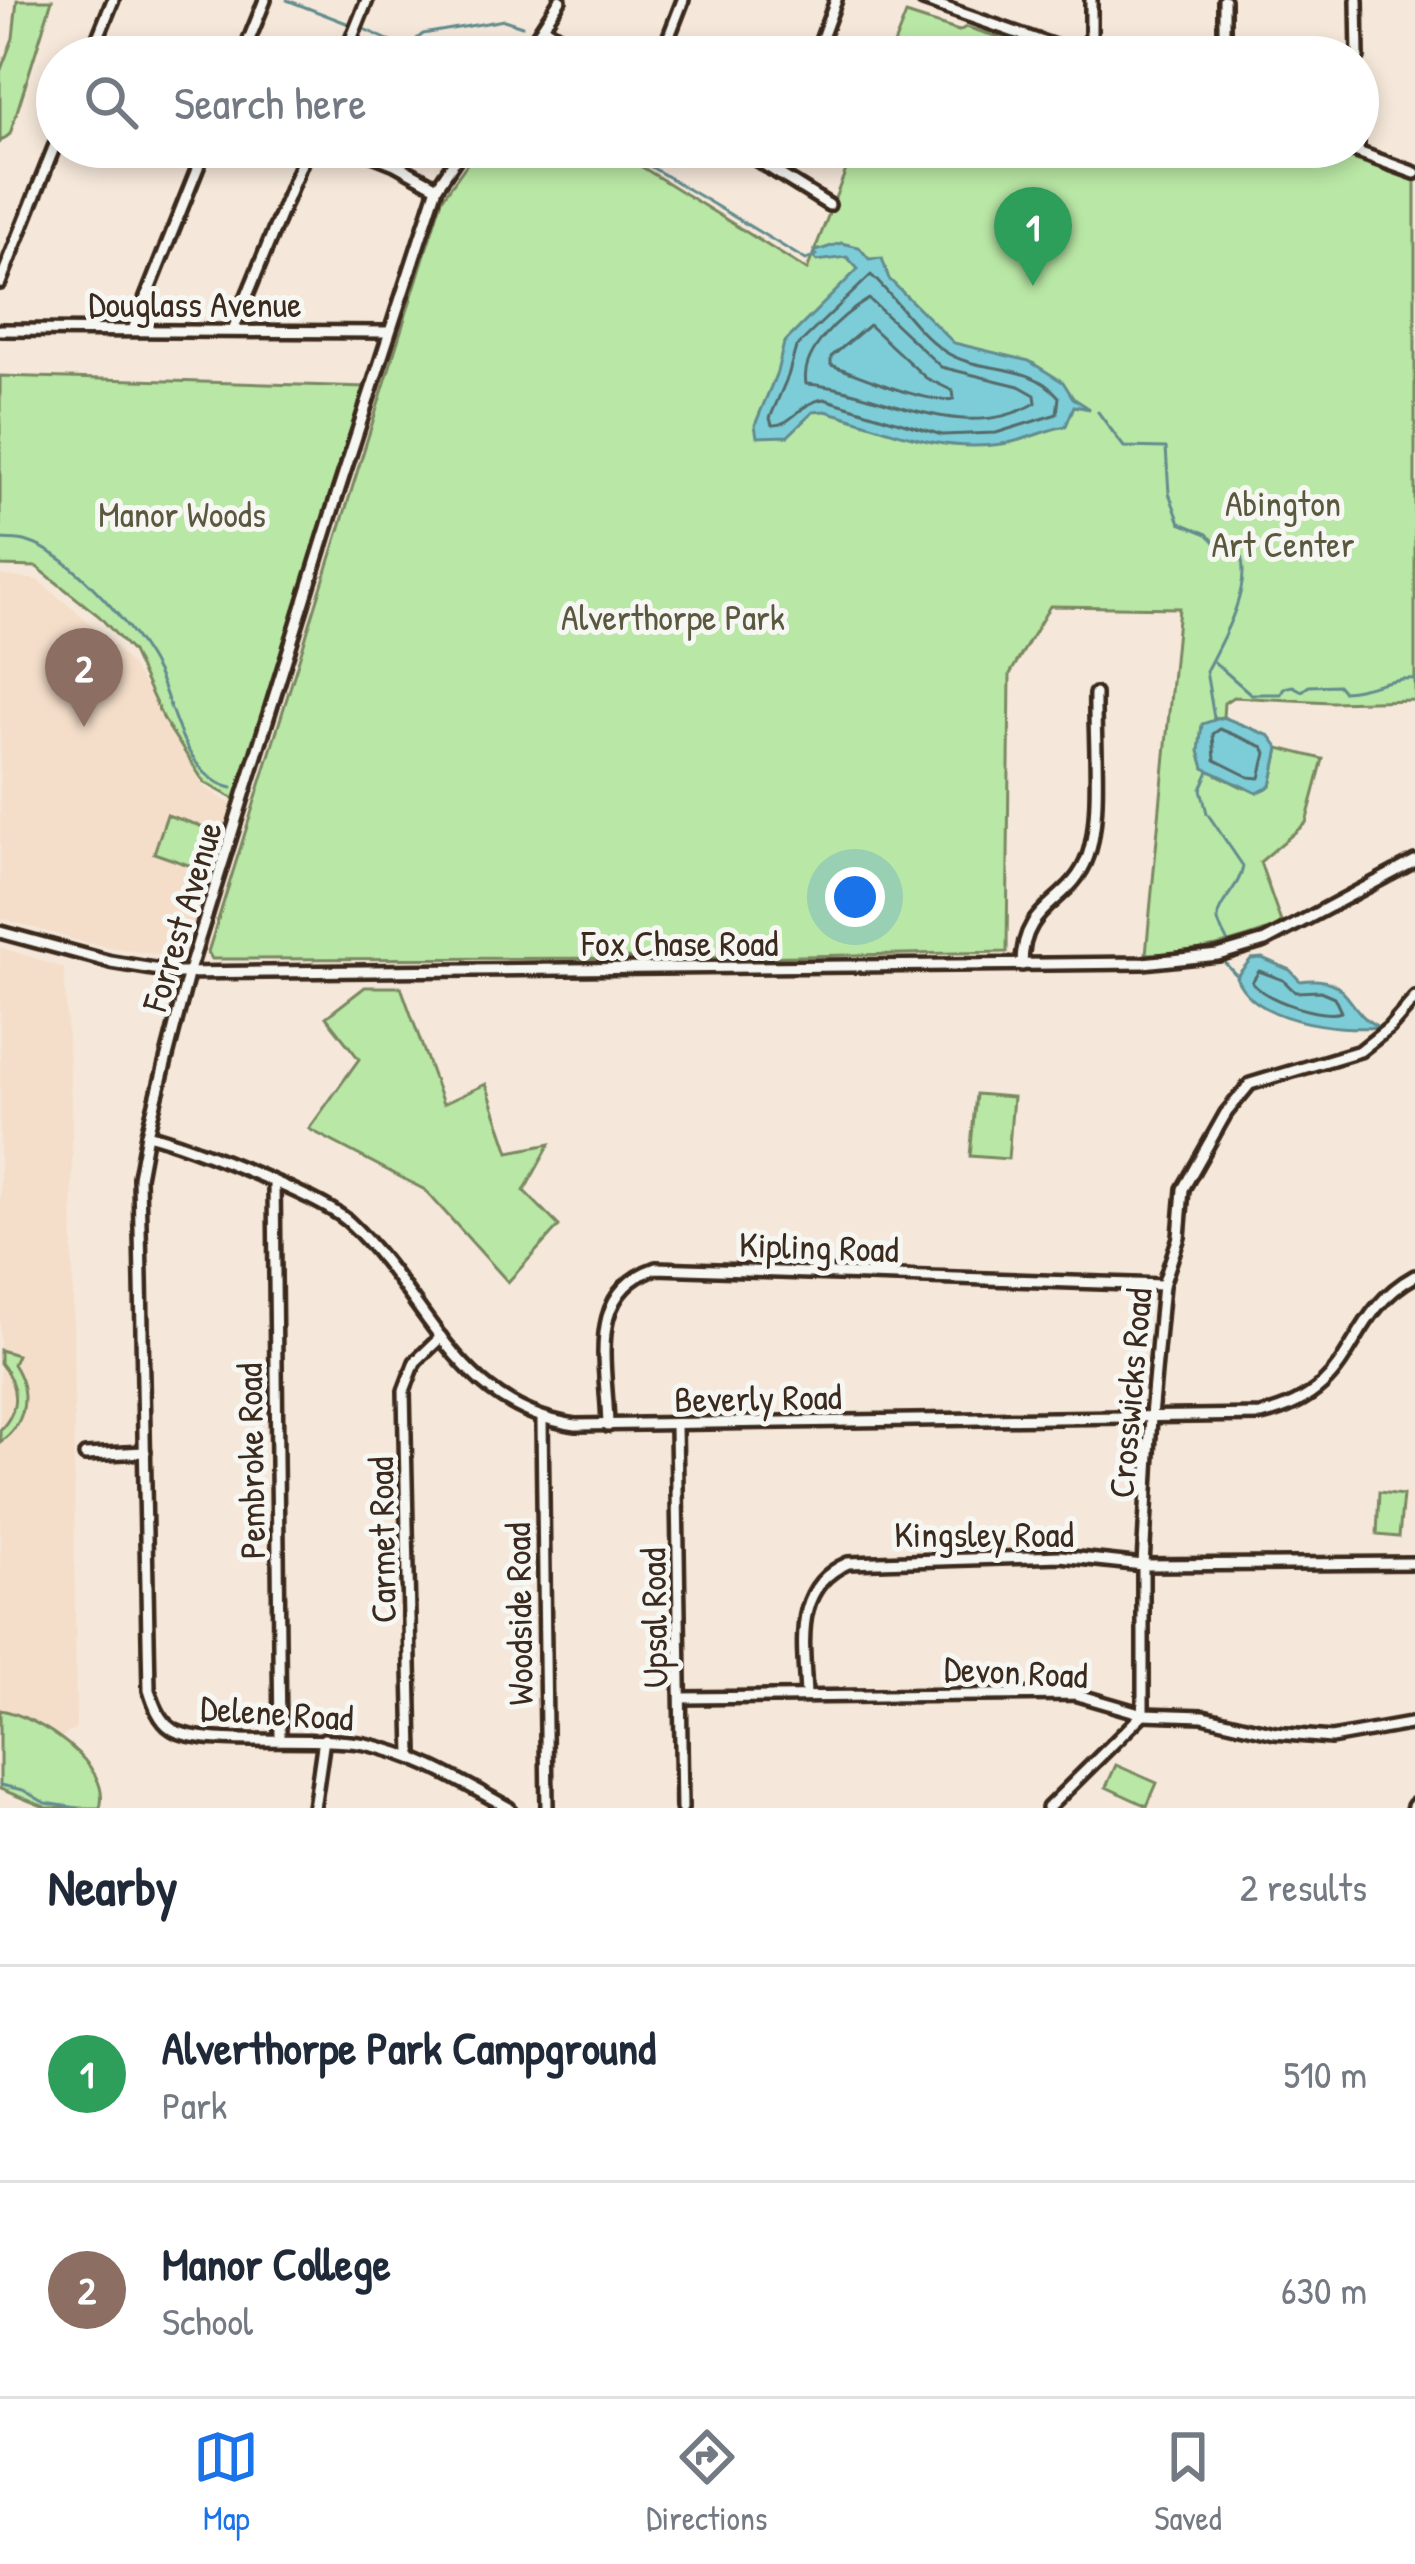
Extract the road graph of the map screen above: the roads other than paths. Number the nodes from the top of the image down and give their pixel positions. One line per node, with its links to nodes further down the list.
1 (113, 0): 14 (street)
2 (265, 0): 15 (street)
3 (367, 0): 16 (street)
4 (560, 0): 13 (street)
5 (682, 0): 19 (street)
6 (836, 0): 20 (street)
7 (923, 0): 12 (street)
8 (961, 0): 12 (street)
9 (1091, 0): 22 (street)
10 (1224, 0): 23 (street)
11 (1357, 0): 24 (street)
12 (960, 15): 21 (street)
13 (543, 27): 17 (street); 18 (street)
14 (99, 36)
15 (250, 36)
16 (352, 36)
17 (537, 36)
18 (557, 36)
19 (669, 36)
20 (822, 36)
21 (1024, 36)
22 (1090, 36)
23 (1224, 36)
24 (1358, 36)
25 (1379, 160): 32 (street)
26 (46, 168): 35 (street)
27 (198, 168): 37 (street)
28 (299, 168): 38 (street)
29 (402, 168): 33 (street)
30 (450, 168): 33 (street, Forrest Avenue)
31 (772, 169): 34 (street)
32 (1415, 173)
33 (437, 187): 39 (street, Forrest Avenue)
34 (830, 205)
35 (0, 284)
36 (0, 330): 37 (street, Douglass Avenue)
37 (133, 330): 38 (street, Douglass Avenue)
38 (232, 330): 39 (street, Douglass Avenue)
39 (389, 332): 44 (street, Forrest Avenue)
40 (1095, 694): 43 (street)
41 (1415, 861): 43 (street, Fox Chase Road)
42 (0, 932): 44 (street, Fox Chase Road)
43 (1022, 965): 44 (street, Fox Chase Road)
44 (189, 971): 46 (street, Forrest Avenue)
45 (1415, 998): 49 (street, Crosswicks Road)
46 (147, 1134): 47 (street, Beverly Road); 55 (street, Forrest Avenue)
47 (274, 1184): 50 (street, Beverly Road); 64 (street, Pembroke Road)
48 (1415, 1276): 51 (street, Beverly Road)
49 (1163, 1285): 51 (street, Crosswicks Road); 53 (street, Kipling Road)
50 (441, 1337): 52 (street, Beverly Road); 66 (street, Carmet Road)
51 (1151, 1416): 54 (street, Beverly Road); 58 (street, Crosswicks Road)
52 (542, 1420): 53 (street, Beverly Road); 69 (street, Woodside Road)
53 (608, 1426): 54 (street, Beverly Road)
54 (676, 1426): 60 (street, Upsal Road)
55 (145, 1452): 56 (street); 63 (street, Forrest Avenue)
56 (85, 1455)
57 (1415, 1563): 58 (street, Kingsley Road)
58 (1143, 1565): 59 (street, Kingsley Road); 61 (street, Crosswicks Road)
59 (806, 1695): 60 (street, Devon Road); 61 (street, Devon Road)
60 (681, 1698): 70 (street, Upsal Road)
61 (1143, 1714): 62 (street, Devon Road); 71 (street)
62 (1415, 1723)
63 (170, 1729): 64 (street, Delene Road)
64 (280, 1738): 65 (street, Delene Road)
65 (324, 1738): 66 (street, Delene Road); 67 (street)
66 (412, 1755): 68 (street, Delene Road)
67 (314, 1808)
68 (509, 1808)
69 (547, 1808)
70 (682, 1808)
71 (1048, 1808)

